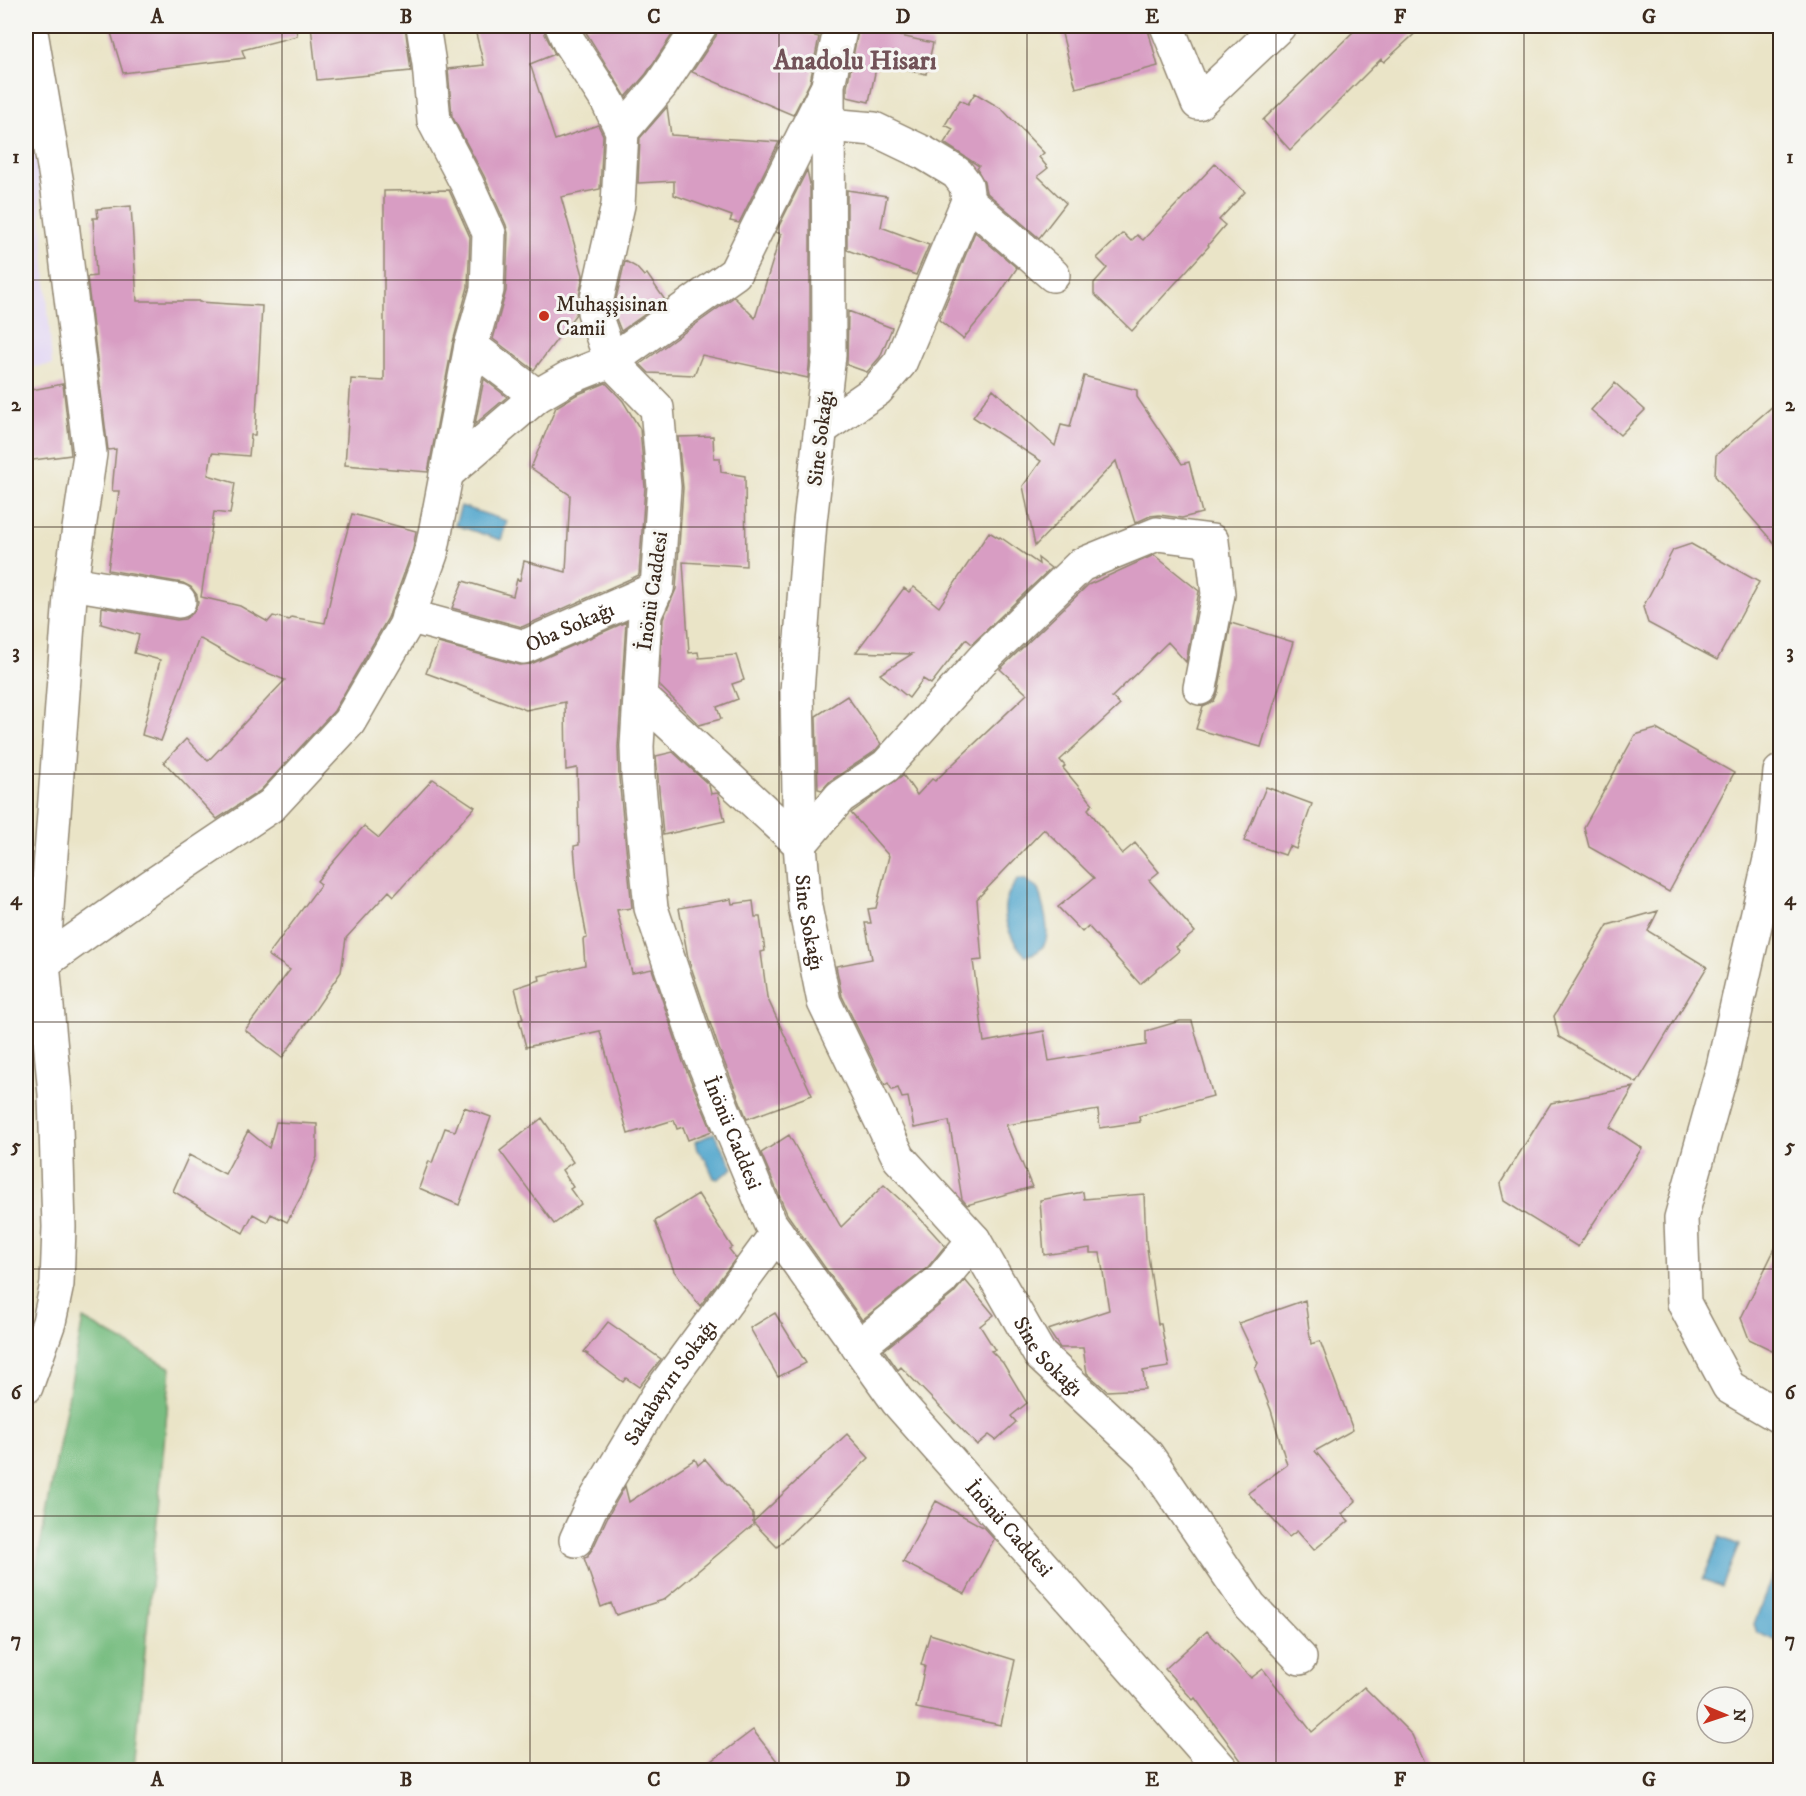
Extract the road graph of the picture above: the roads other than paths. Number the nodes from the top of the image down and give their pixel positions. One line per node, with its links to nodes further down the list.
1 (30, 26): 18 (street)
2 (423, 26): 13 (street)
3 (562, 26): 10 (street)
4 (700, 26): 10 (street)
5 (841, 26): 8 (street, Sine Sokağı)
6 (1167, 26): 7 (street)
7 (1280, 26)
8 (828, 85): 9 (street, Sine Sokağı); 14 (street)
9 (828, 125): 11 (street); 16 (street, Sine Sokağı)
10 (622, 130): 14 (street)
11 (968, 201): 12 (street); 16 (street)
12 (1053, 275)
13 (471, 346): 15 (street); 17 (street)
14 (611, 361): 15 (street); 19 (street, İnönü Caddesi)
15 (537, 396): 17 (street)
16 (821, 429): 25 (street, Sine Sokağı)
17 (446, 474): 21 (street)
18 (71, 583): 20 (street); 26 (street)
19 (657, 588): 21 (street, Oba Sokağı); 23 (street, İnönü Caddesi)
20 (179, 602)
21 (408, 616): 26 (street)
22 (1200, 688): 25 (street)
23 (641, 697): 25 (street); 27 (street, İnönü Caddesi)
24 (1780, 772): 31 (street)
25 (800, 844): 28 (street, Sine Sokağı)
26 (43, 963): 30 (street)
27 (777, 1233): 29 (street, İnönü Caddesi); 32 (street, Sakabayırı Sokağı)
28 (974, 1240): 29 (street); 33 (street, Sine Sokağı)
29 (858, 1347): 34 (street, İnönü Caddesi)
30 (26, 1387)
31 (1780, 1417)
32 (576, 1540)
33 (1300, 1658)
34 (1222, 1770)

